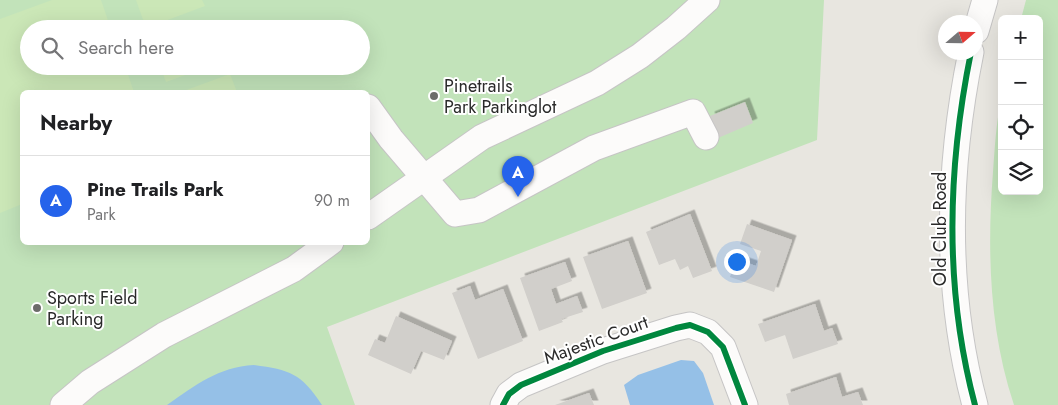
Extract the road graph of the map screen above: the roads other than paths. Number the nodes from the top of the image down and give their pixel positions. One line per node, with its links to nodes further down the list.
1 (706, 0): 7 (street)
2 (984, 0): 3 (street)
3 (980, 15)
4 (969, 60): 13 (street, Old Club Road)
5 (370, 110): 7 (street)
6 (706, 137): 7 (street)
7 (424, 177): 8 (street)
8 (370, 216)
9 (327, 245): 10 (street)
10 (63, 405)
11 (503, 405): 12 (street, Majestic Court)
12 (744, 405)
13 (975, 405)

